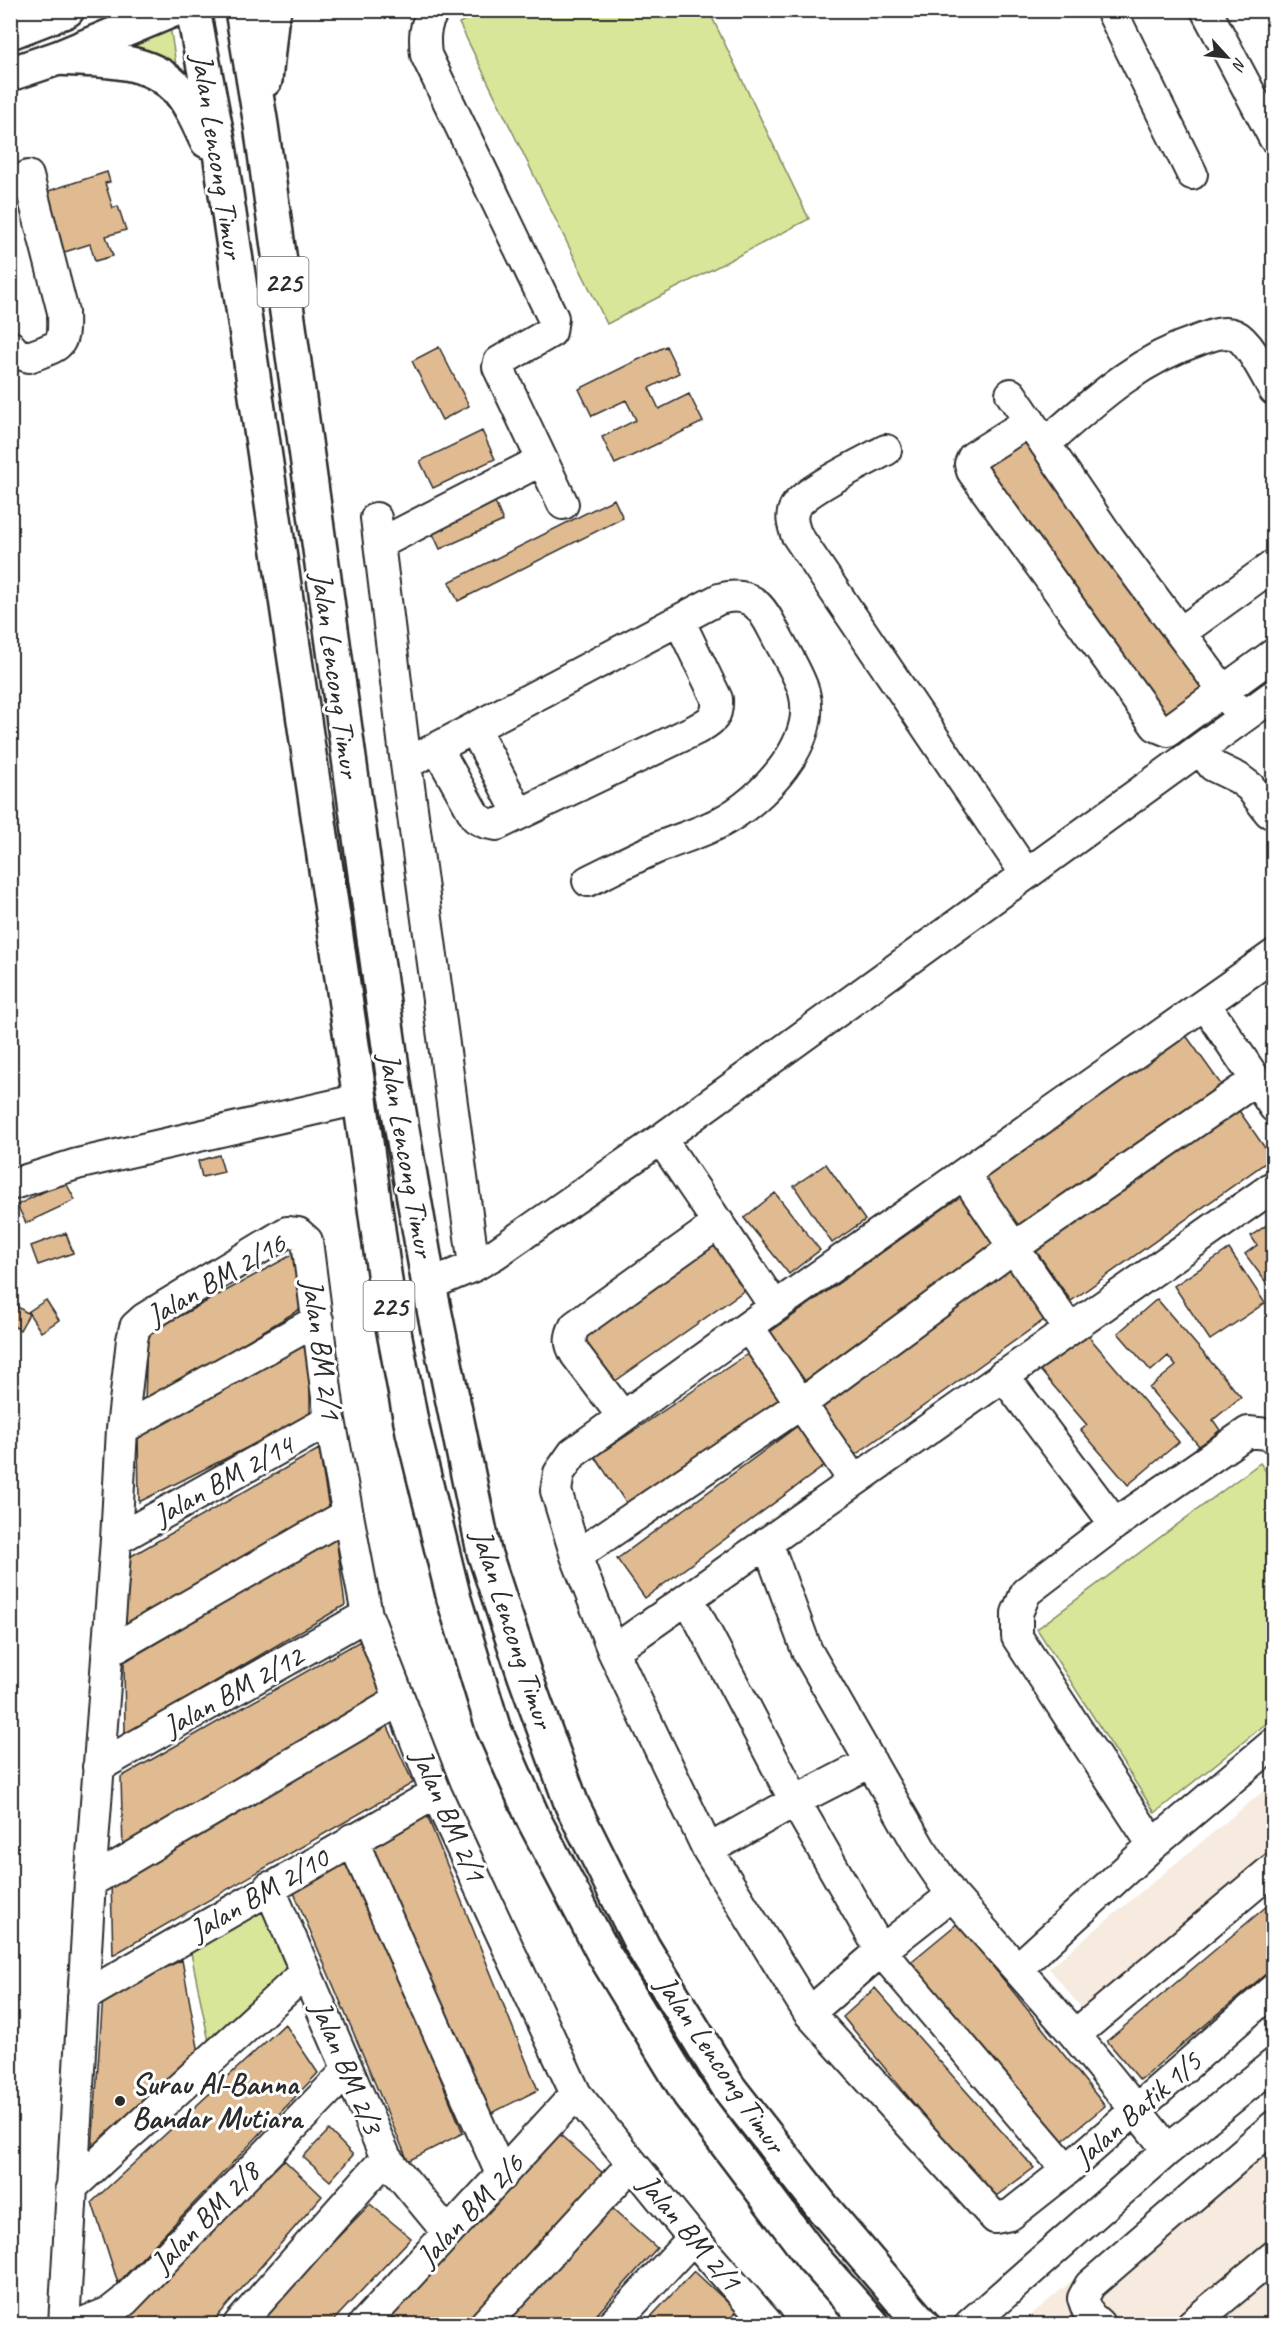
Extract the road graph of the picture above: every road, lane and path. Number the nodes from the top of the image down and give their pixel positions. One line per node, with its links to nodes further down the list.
1 (173, 10): 10 (main road)
2 (193, 10): 14 (main road, Jalan Lencong Timur / 225)
3 (242, 10): 12 (main road, Jalan Lencong Timur / 225)
4 (274, 10): 12 (main road)
5 (435, 10): 22 (street)
6 (1111, 10): 15 (street)
7 (1206, 10): 13 (street)
8 (65, 11): 9 (main road)
9 (10, 32)
10 (57, 58): 11 (main road); 14 (main road)
11 (10, 74)
12 (261, 125): 52 (main road, Jalan Lencong Timur / 225)
13 (1274, 138)
14 (222, 172): 42 (main road, Jalan Lencong Timur / 225)
15 (1192, 174)
16 (28, 176): 17 (street)
17 (10, 346)
18 (1274, 390): 20 (street)
19 (1011, 394): 20 (street)
20 (1037, 432): 26 (street); 28 (street)
21 (886, 450): 37 (street)
22 (542, 459): 23 (street); 34 (street)
23 (563, 504)
24 (1274, 565): 26 (street)
25 (679, 620): 31 (street); 36 (street); 38 (street)
26 (1180, 633): 28 (street)
27 (1274, 654): 28 (street)
28 (1223, 690): 30 (street)
29 (1274, 695): 30 (street)
30 (1243, 717): 33 (street)
31 (474, 728): 32 (street); 36 (street)
32 (437, 748): 34 (street); 36 (street)
33 (1200, 749): 35 (street); 37 (street)
34 (406, 764): 51 (street)
35 (1269, 812)
36 (519, 814)
37 (1026, 874): 44 (street)
38 (588, 881)
39 (1274, 955): 40 (street)
40 (1205, 1004): 41 (street); 45 (street)
41 (1256, 1080): 43 (street); 50 (street)
42 (360, 1099): 46 (street); 114 (main road, Jalan Lencong Timur / 225)
43 (1274, 1107)
44 (661, 1139): 48 (street); 51 (street)
45 (964, 1174): 50 (street); 53 (street)
46 (10, 1185)
47 (1274, 1186): 56 (street)
48 (719, 1223): 53 (street); 59 (street)
49 (298, 1233): 54 (street, Jalan BM 2/1); 61 (street, Jalan BM 2/16)
50 (1013, 1248): 56 (street); 58 (street)
51 (474, 1266): 52 (street)
52 (429, 1285): 115 (main road, Jalan Lencong Timur / 225)
53 (775, 1307): 55 (street)
54 (318, 1320): 60 (street, Jalan BM 2/1); 61 (street)
55 (748, 1328): 58 (street); 59 (street)
56 (1069, 1329): 57 (street)
57 (1003, 1375): 63 (street); 65 (street)
58 (802, 1403): 63 (street); 68 (street)
59 (623, 1418): 68 (street)
60 (330, 1420): 64 (street, Jalan BM 2/1); 66 (street, Jalan BM 2/14)
61 (122, 1429): 66 (street)
62 (1274, 1438): 65 (street)
63 (854, 1481): 67 (street)
64 (348, 1514): 70 (street, Jalan BM 2/1); 72 (street)
65 (1115, 1524): 80 (street)
66 (116, 1540): 72 (street)
67 (767, 1542): 69 (street); 75 (street)
68 (576, 1556): 71 (street)
69 (688, 1598): 71 (street); 78 (street)
70 (367, 1615): 73 (street, Jalan BM 2/1); 76 (street, Jalan BM 2/12)
71 (613, 1651): 81 (street)
72 (108, 1652): 76 (street)
73 (400, 1700): 77 (street, Jalan BM 2/1); 83 (street)
74 (1273, 1744): 80 (street)
75 (871, 1762): 78 (street); 85 (street)
76 (98, 1767): 83 (street)
77 (436, 1793): 79 (street, Jalan BM 2/10); 95 (street, Jalan BM 2/1)
78 (795, 1801): 81 (street); 86 (street)
79 (352, 1839): 84 (street, Jalan BM 2/10); 102 (street)
80 (1153, 1845): 87 (street)
81 (708, 1850): 91 (street)
82 (1274, 1868): 92 (street)
83 (90, 1882): 90 (street)
84 (269, 1887): 88 (street, Jalan BM 2/3); 90 (street, Jalan BM 2/10)
85 (952, 1895): 86 (street); 87 (street)
86 (880, 1951): 91 (street); 101 (street)
87 (1018, 1968): 92 (street)
88 (306, 1972): 94 (street, Jalan BM 2/3); 103 (street)
89 (1274, 1989): 96 (street, Jalan Batik 1/5)
90 (83, 1997): 103 (street)
91 (809, 2013): 101 (street, Jalan Batik 1/5)
92 (1076, 2036): 96 (street)
93 (1274, 2064): 98 (street)
94 (347, 2071): 99 (street, Jalan BM 2/3); 110 (street, Jalan BM 2/8)
95 (576, 2094): 100 (street, Jalan BM 2/1); 102 (street, Jalan BM 2/6)
96 (1136, 2112): 98 (street); 101 (street, Jalan Batik 1/5)
97 (1271, 2135): 117 (street)
98 (1168, 2150): 116 (street)
99 (386, 2158): 104 (street, Jalan BM 2/3); 111 (street)
100 (633, 2164): 105 (street, Jalan BM 2/1); 112 (street)
101 (1067, 2170)
102 (502, 2176): 104 (street, Jalan BM 2/6)
103 (71, 2188): 109 (street)
104 (448, 2233): 108 (street, Jalan BM 2/6)
105 (693, 2238): 107 (street, Jalan BM 2/1); 113 (street)
106 (1274, 2256): 118 (street)
107 (754, 2319)
108 (376, 2320)
109 (64, 2325)
110 (80, 2325)
111 (239, 2325)
112 (485, 2325)
113 (613, 2325)
114 (872, 2325)
115 (922, 2325)
116 (970, 2325)
117 (1099, 2325)
118 (1192, 2325)

